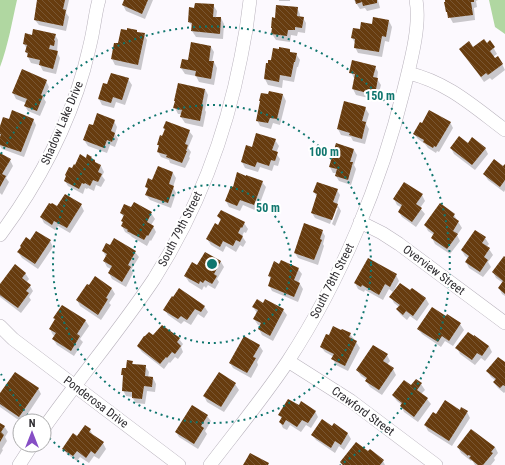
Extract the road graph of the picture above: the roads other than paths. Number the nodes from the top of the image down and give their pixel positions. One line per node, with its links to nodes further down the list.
1 (99, 0): 7 (street, Shadow Lake Drive)
2 (250, 0): 13 (street, South 79th Street)
3 (416, 0): 4 (street)
4 (408, 73): 5 (street); 6 (street, South 78th Street)
5 (505, 130)
6 (360, 222): 8 (street, Overview Street); 12 (street, South 78th Street)
7 (0, 235)
8 (505, 324)
9 (0, 326): 11 (street, Ponderosa Drive)
10 (0, 332): 11 (street, Ponderosa Drive)
11 (13, 339): 13 (street, Ponderosa Drive)
12 (288, 361): 18 (street, South 78th Street); 19 (street, Crawford Street)
13 (74, 386): 14 (street, South 79th Street); 17 (street, Ponderosa Drive)
14 (52, 417)
15 (27, 453): 16 (street)
16 (19, 465)
17 (179, 465)
18 (210, 465)
19 (436, 465)

